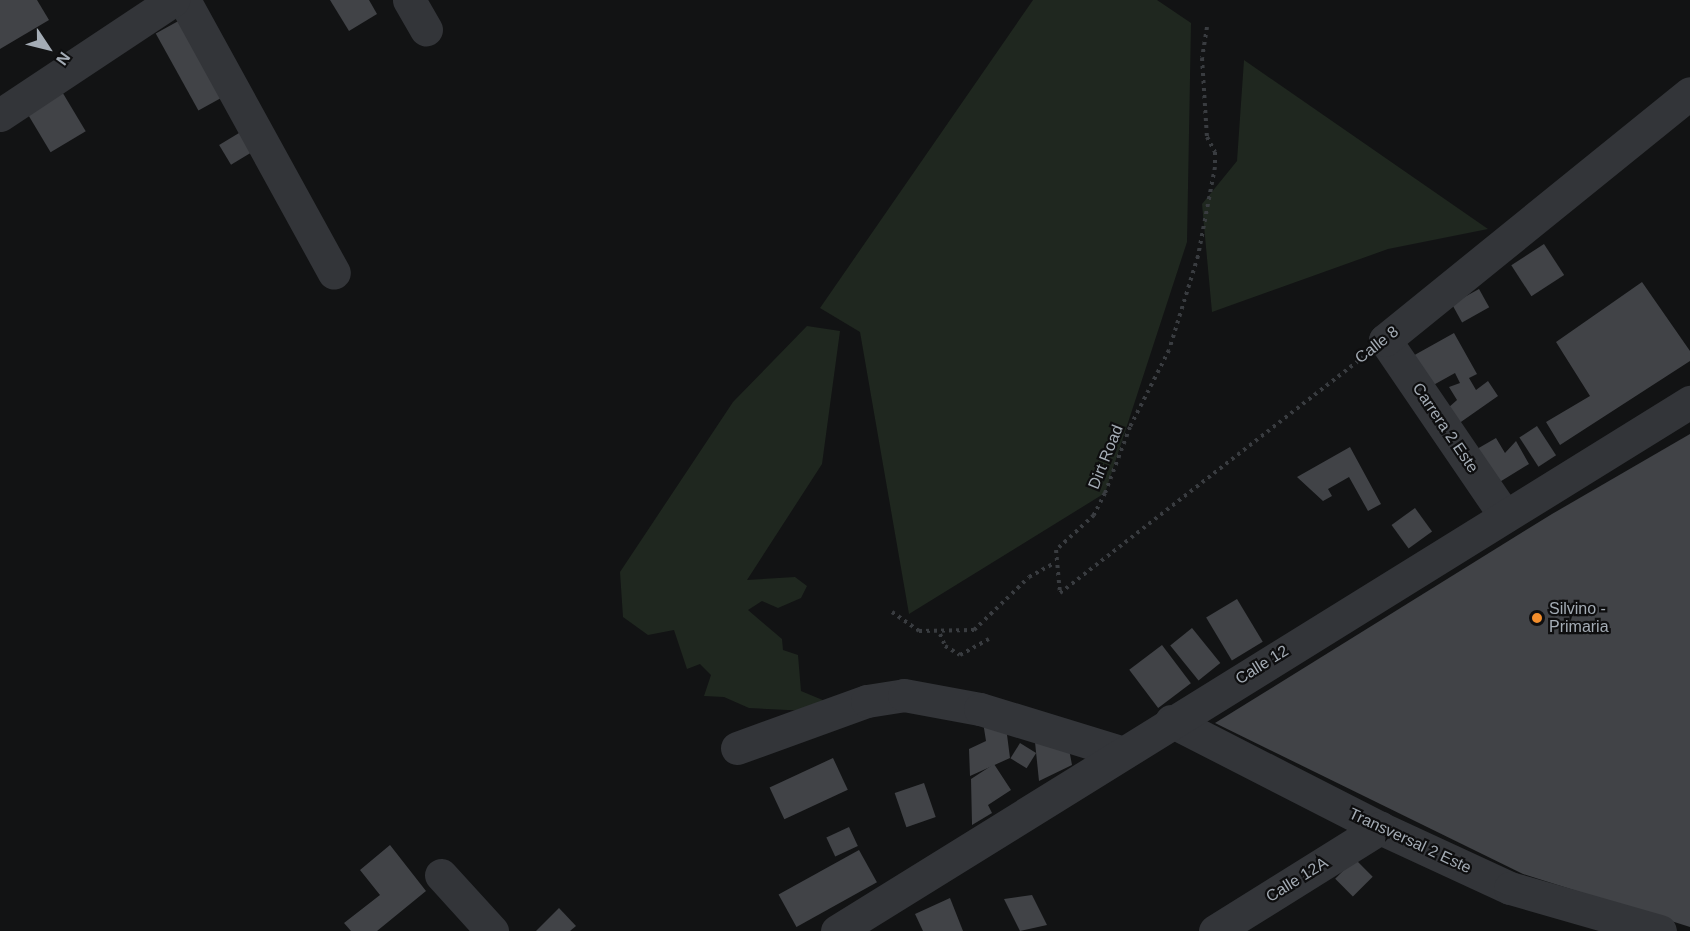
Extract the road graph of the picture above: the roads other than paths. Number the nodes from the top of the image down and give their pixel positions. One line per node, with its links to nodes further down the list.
1 (173, 0): 6 (street)
2 (184, 0): 7 (street)
3 (409, 0): 4 (street)
4 (426, 29)
5 (1690, 93): 8 (street, Calle 8)
6 (1, 110)
7 (334, 273)
8 (1385, 340): 10 (street, Carrera 2 Este)
9 (1690, 402): 10 (street, Calle 12)
10 (1505, 516): 11 (street, Calle 12)
11 (1171, 721): 13 (street, Calle 12); 14 (street, Transversal 2 Este)
12 (737, 748): 13 (street)
13 (1121, 752): 16 (street, Calle 12)
14 (1380, 828): 18 (street, Calle 12A); 19 (street, Transversal 2 Este)
15 (441, 875): 17 (street)
16 (852, 927)
17 (492, 931)
18 (1215, 931)
19 (1660, 931)

